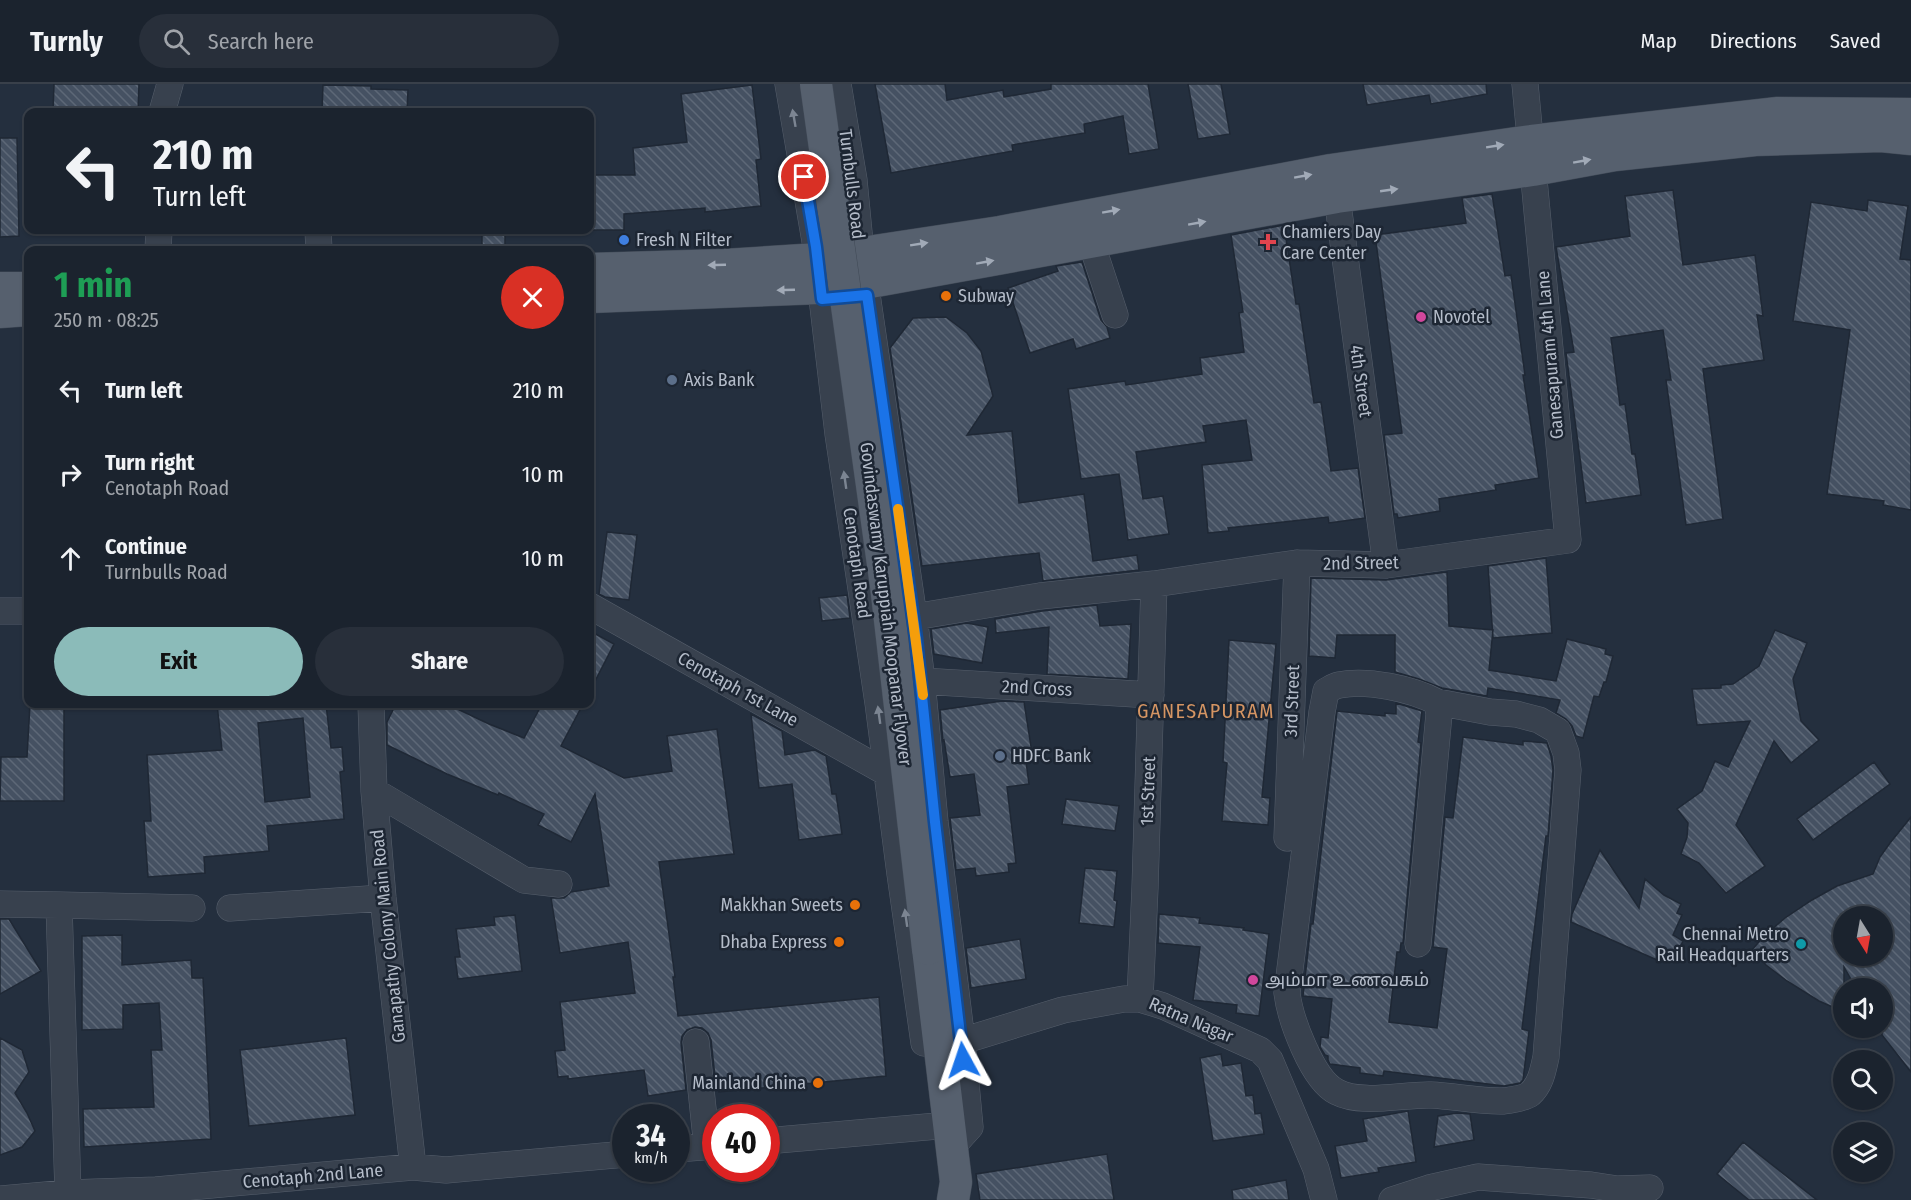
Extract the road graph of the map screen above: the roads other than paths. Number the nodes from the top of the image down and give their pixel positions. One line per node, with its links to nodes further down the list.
1 (170, 84): 6 (street)
2 (788, 84): 14 (street, one-way to 2)
3 (816, 84): 46 (main road, Govindaswamy Karuppiah Moopanar Flyover, bridge)
4 (838, 84): 12 (street, Turnbulls Road)
5 (1525, 84): 9 (street, Ganesapuram 4th Lane)
6 (163, 108)
7 (1911, 114): 9 (main road)
8 (1911, 139): 9 (main road, one-way to 8)
9 (1532, 155): 10 (main road, one-way to 9); 12 (main road, one-way to 9); 19 (street, Ganesapuram 4th Lane)
10 (1336, 197): 11 (main road, one-way to 10); 21 (street, 4th Street)
11 (1091, 242): 12 (main road, one-way to 11); 18 (street)
12 (863, 268): 14 (main road); 14 (street); 26 (street)
13 (594, 269): 14 (main road, one-way to 13)
14 (819, 273): 16 (main road, one-way to 16); 31 (street, Cenotaph Road, one-way to 14)
15 (0, 288): 17 (main road)
16 (594, 297)
17 (16, 303)
18 (1114, 315)
19 (1568, 540): 21 (street, 2nd Street)
20 (1297, 563): 21 (street, 2nd Street); 22 (street, 2nd Street); 33 (street, 3rd Street)
21 (1386, 565)
22 (1154, 584): 26 (street, 2nd Street); 28 (street, 1st Street)
23 (594, 608): 31 (street, Cenotaph 1st Lane)
24 (0, 611): 25 (street)
25 (24, 611)
26 (914, 617): 27 (street)
27 (922, 681): 28 (street, 2nd Cross); 43 (street)
28 (1151, 695): 41 (street, 1st Street)
29 (1437, 702): 40 (street); 42 (street); 47 (street)
30 (371, 708): 32 (street, Ganapathy Colony Main Road)
31 (887, 773): 46 (street, Cenotaph Road, one-way to 31)
32 (374, 791): 34 (street); 35 (street, Ganapathy Colony Main Road)
33 (1287, 838)
34 (559, 884)
35 (382, 898): 39 (street); 53 (street, Ganapathy Colony Main Road)
36 (0, 904): 37 (street)
37 (59, 905): 38 (street); 55 (street)
38 (192, 908)
39 (230, 908)
40 (1418, 944)
41 (1140, 999): 43 (street, Ratna Nagar); 45 (street, Ratna Nagar)
42 (1298, 1033): 45 (street); 47 (street)
43 (962, 1041): 50 (street)
44 (696, 1042): 48 (street)
45 (1270, 1059): 49 (street)
46 (944, 1074): 50 (main road, Govindaswamy Karuppiah Moopanar Flyover)
47 (1321, 1080): 49 (street)
48 (705, 1104)
49 (1288, 1104): 59 (street)
50 (950, 1136): 51 (street); 56 (main road)
51 (780, 1141)
52 (612, 1155): 53 (street, Cenotaph 2nd Lane)
53 (413, 1167): 57 (street, Cenotaph 2nd Lane)
54 (1650, 1188): 60 (street)
55 (68, 1193): 57 (street, Cenotaph 2nd Lane); 58 (street, Cenotaph 2nd Lane)
56 (959, 1194)
57 (157, 1195)
58 (0, 1199)
59 (1324, 1200)
60 (1392, 1200)

